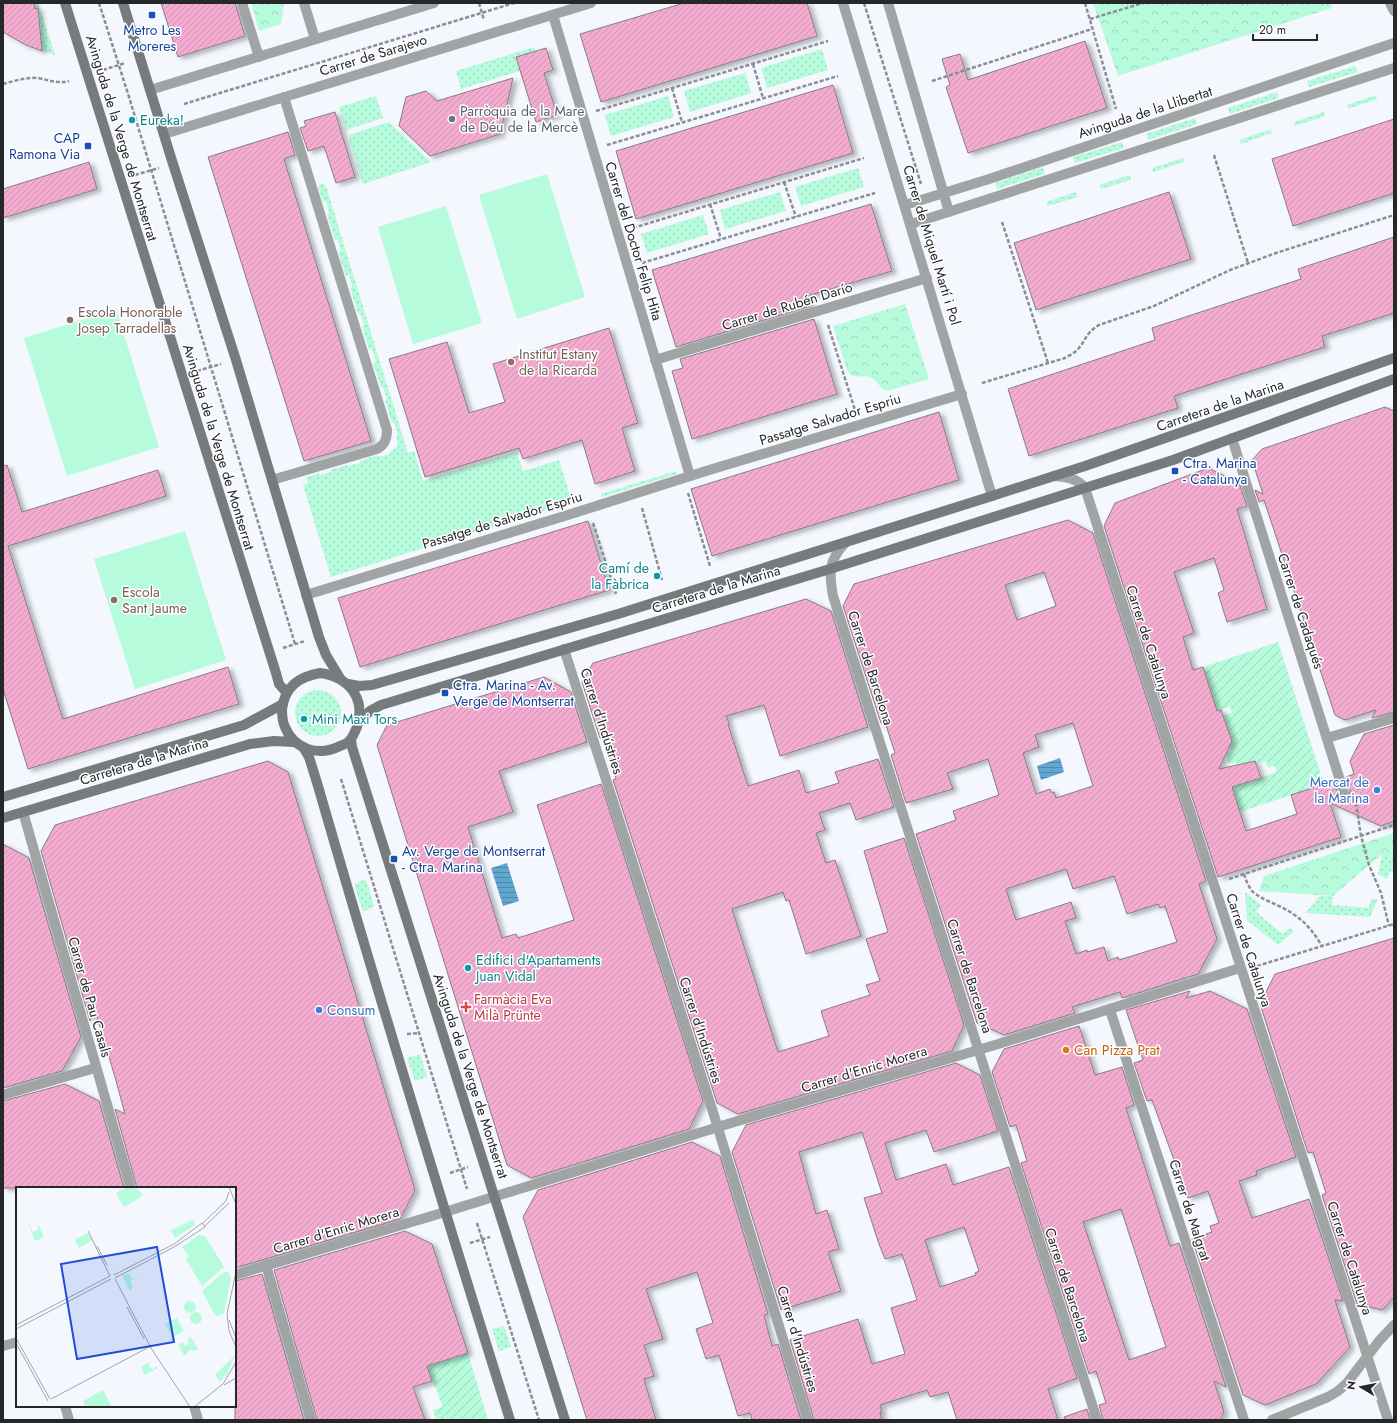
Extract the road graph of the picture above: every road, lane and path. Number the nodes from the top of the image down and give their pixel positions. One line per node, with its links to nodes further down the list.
1 (65, 3): 99 (street, Avinguda de la Verge de Montserrat)
2 (99, 3): 28 (path)
3 (123, 3): 36 (street)
4 (242, 3): 25 (street)
5 (304, 3): 22 (street)
6 (434, 3): 22 (street)
7 (479, 3): 17 (path)
8 (514, 3): 17 (path)
9 (591, 3): 18 (street, Carrer de Sarajevo)
10 (843, 3): 58 (street, Carrer de Miquel Martí i Pol)
11 (864, 3): 48 (path)
12 (888, 3): 56 (street, Carrer de Miquel Martí i Pol)
13 (1085, 3): 19 (path)
14 (1143, 3): 19 (path)
15 (1390, 3): 16 (street)
16 (1394, 11)
17 (482, 13): 20 (path); 39 (path)
18 (553, 15): 37 (street, Carrer de Sarajevo); 71 (street, Carrer del Doctor Felip Hita)
19 (1090, 19): 21 (path)
20 (485, 24)
21 (1092, 29): 33 (path); 40 (path)
22 (315, 39): 25 (street)
23 (828, 41): 27 (path)
24 (1394, 43): 56 (street, Avinguda de la Llibertat)
25 (259, 57): 36 (street)
26 (130, 62): 28 (path)
27 (753, 64): 35 (path); 38 (path)
28 (119, 66): 30 (path); 51 (path)
29 (1394, 68): 59 (street)
30 (101, 71)
31 (838, 76): 38 (path)
32 (69, 81): 34 (path)
33 (932, 81)
34 (3, 84)
35 (672, 88): 41 (path); 42 (path)
36 (150, 90): 43 (street)
37 (284, 97): 43 (street, Carrer de Sarajevo); 84 (street)
38 (763, 98): 42 (path)
39 (184, 104)
40 (1116, 109)
41 (594, 111)
42 (682, 122): 44 (path)
43 (164, 134): 84 (street)
44 (604, 146)
45 (1214, 155): 66 (path)
46 (864, 158): 53 (path)
47 (920, 160): 48 (path)
48 (914, 162): 49 (path); 54 (path)
49 (908, 164)
50 (162, 167): 51 (path)
51 (151, 170): 52 (path); 74 (path)
52 (133, 176)
53 (784, 182): 57 (path); 61 (path)
54 (922, 187)
55 (875, 193): 61 (path)
56 (943, 193): 58 (street, Avinguda de la Llibertat); 59 (street, Carrer de Miquel Martí i Pol)
57 (710, 204): 64 (path); 65 (path)
58 (905, 205): 63 (street, Carrer de Miquel Martí i Pol)
59 (949, 212): 63 (street)
60 (1394, 215): 66 (path)
61 (796, 217): 65 (path)
62 (1002, 222): 72 (path)
63 (911, 224): 68 (street, Carrer de Miquel Martí i Pol)
64 (628, 229)
65 (721, 239): 67 (path)
66 (1248, 263): 72 (path)
67 (638, 265)
68 (927, 278): 71 (street, Carrer de Rubén Darío); 78 (street, Carrer de Miquel Martí i Pol)
69 (828, 322): 79 (path)
70 (1394, 358): 83 (street, Carretera de la Marina)
71 (655, 360): 82 (street, Carrer del Doctor Felip Hita)
72 (1048, 363): 77 (path)
73 (223, 364): 74 (path)
74 (211, 367): 75 (path); 96 (path)
75 (196, 372)
76 (1394, 379): 80 (street, Carretera de la Marina)
77 (982, 383)
78 (962, 394): 81 (street, Passatge Salvador Espriu); 87 (street, Carrer de Miquel Martí i Pol)
79 (856, 414)
80 (1232, 438): 86 (street, Carretera de la Marina); 103 (street, Carrer de Cadaqués)
81 (706, 471): 82 (street, Passatge de Salvador Espriu)
82 (690, 476): 95 (street, Passatge de Salvador Espriu)
83 (1054, 476): 86 (street, Carretera de la Marina); 87 (street, Carretera de la Marina)
84 (272, 480): 95 (street)
85 (686, 487): 91 (path)
86 (1085, 488): 92 (street, Carretera de la Marina); 121 (street, Carrer de Catalunya)
87 (992, 496): 90 (street, Carretera de la Marina)
88 (642, 506): 93 (path)
89 (591, 517): 94 (path)
90 (845, 543): 92 (street, Carrer de Barcelona); 98 (street, Carretera de la Marina)
91 (710, 566)
92 (830, 569): 97 (street, Carretera de la Marina); 125 (street, Carrer de Barcelona)
93 (662, 580)
94 (616, 594)
95 (306, 595): 98 (street)
96 (295, 644)
97 (564, 649): 102 (street, Carretera de la Marina); 128 (street, Carrer d'Indústries)
98 (344, 681): 99 (street); 102 (street)
99 (286, 692): 100 (street)
100 (283, 704): 105 (street); 109 (street, Carretera de la Marina)
101 (1394, 718): 103 (street)
102 (359, 721): 104 (street)
103 (1327, 738): 108 (street, Carrer de Cadaqués)
104 (351, 740): 106 (street); 134 (street, Avinguda de la Verge de Montserrat)
105 (294, 742): 106 (street); 111 (street, Carretera de la Marina)
106 (303, 748): 135 (street)
107 (341, 779): 124 (path)
108 (1344, 793)
109 (3, 797)
110 (1355, 800): 114 (path)
111 (23, 812): 112 (street, Carretera de la Marina); 126 (street, Carrer de Pau Casals)
112 (3, 818)
113 (1394, 826): 114 (path)
114 (1361, 836): 115 (path); 118 (path)
115 (1244, 874): 116 (path); 119 (path)
116 (1224, 880)
117 (1394, 924): 118 (path)
118 (1389, 926): 119 (path)
119 (1322, 946): 120 (path)
120 (1253, 967)
121 (1240, 968): 122 (street, Carrer d'Enric Morera); 145 (street, Carrer de Catalunya)
122 (1110, 1010): 125 (street, Carrer d'Enric Morera); 156 (street, Carrer de Malgrat)
123 (405, 1032): 124 (path)
124 (419, 1033): 130 (path)
125 (978, 1050): 128 (street, Carrer d'Enric Morera); 155 (street, Carrer de Barcelona)
126 (95, 1068): 127 (street); 132 (street, Carrer de Pau Casals)
127 (3, 1095)
128 (717, 1128): 134 (street, Carrer d'Enric Morera); 154 (street, Carrer d'Indústries)
129 (474, 1165): 130 (path)
130 (460, 1169): 131 (path); 133 (path)
131 (449, 1173)
132 (131, 1187)
133 (467, 1189)
134 (495, 1196): 135 (street, Carrer d'Enric Morera); 153 (street, Avinguda de la Verge de Montserrat)
135 (445, 1212): 140 (street, Carrer d'Enric Morera); 151 (street)
136 (476, 1223): 138 (path)
137 (497, 1235): 138 (path)
138 (482, 1239): 139 (path); 152 (path)
139 (464, 1244)
140 (266, 1265): 141 (street, Carrer d'Enric Morera); 150 (street)
141 (236, 1275)
142 (1394, 1325): 145 (street)
143 (16, 1342): 144 (street)
144 (3, 1346)
145 (1367, 1356): 157 (street); 158 (street, Carrer de Catalunya)
146 (65, 1407): 148 (street)
147 (194, 1407): 149 (street)
148 (69, 1420)
149 (198, 1420)
150 (311, 1420)
151 (510, 1420)
152 (539, 1420)
153 (565, 1420)
154 (808, 1420)
155 (1097, 1420)
156 (1244, 1420)
157 (1272, 1420)
158 (1388, 1420)

